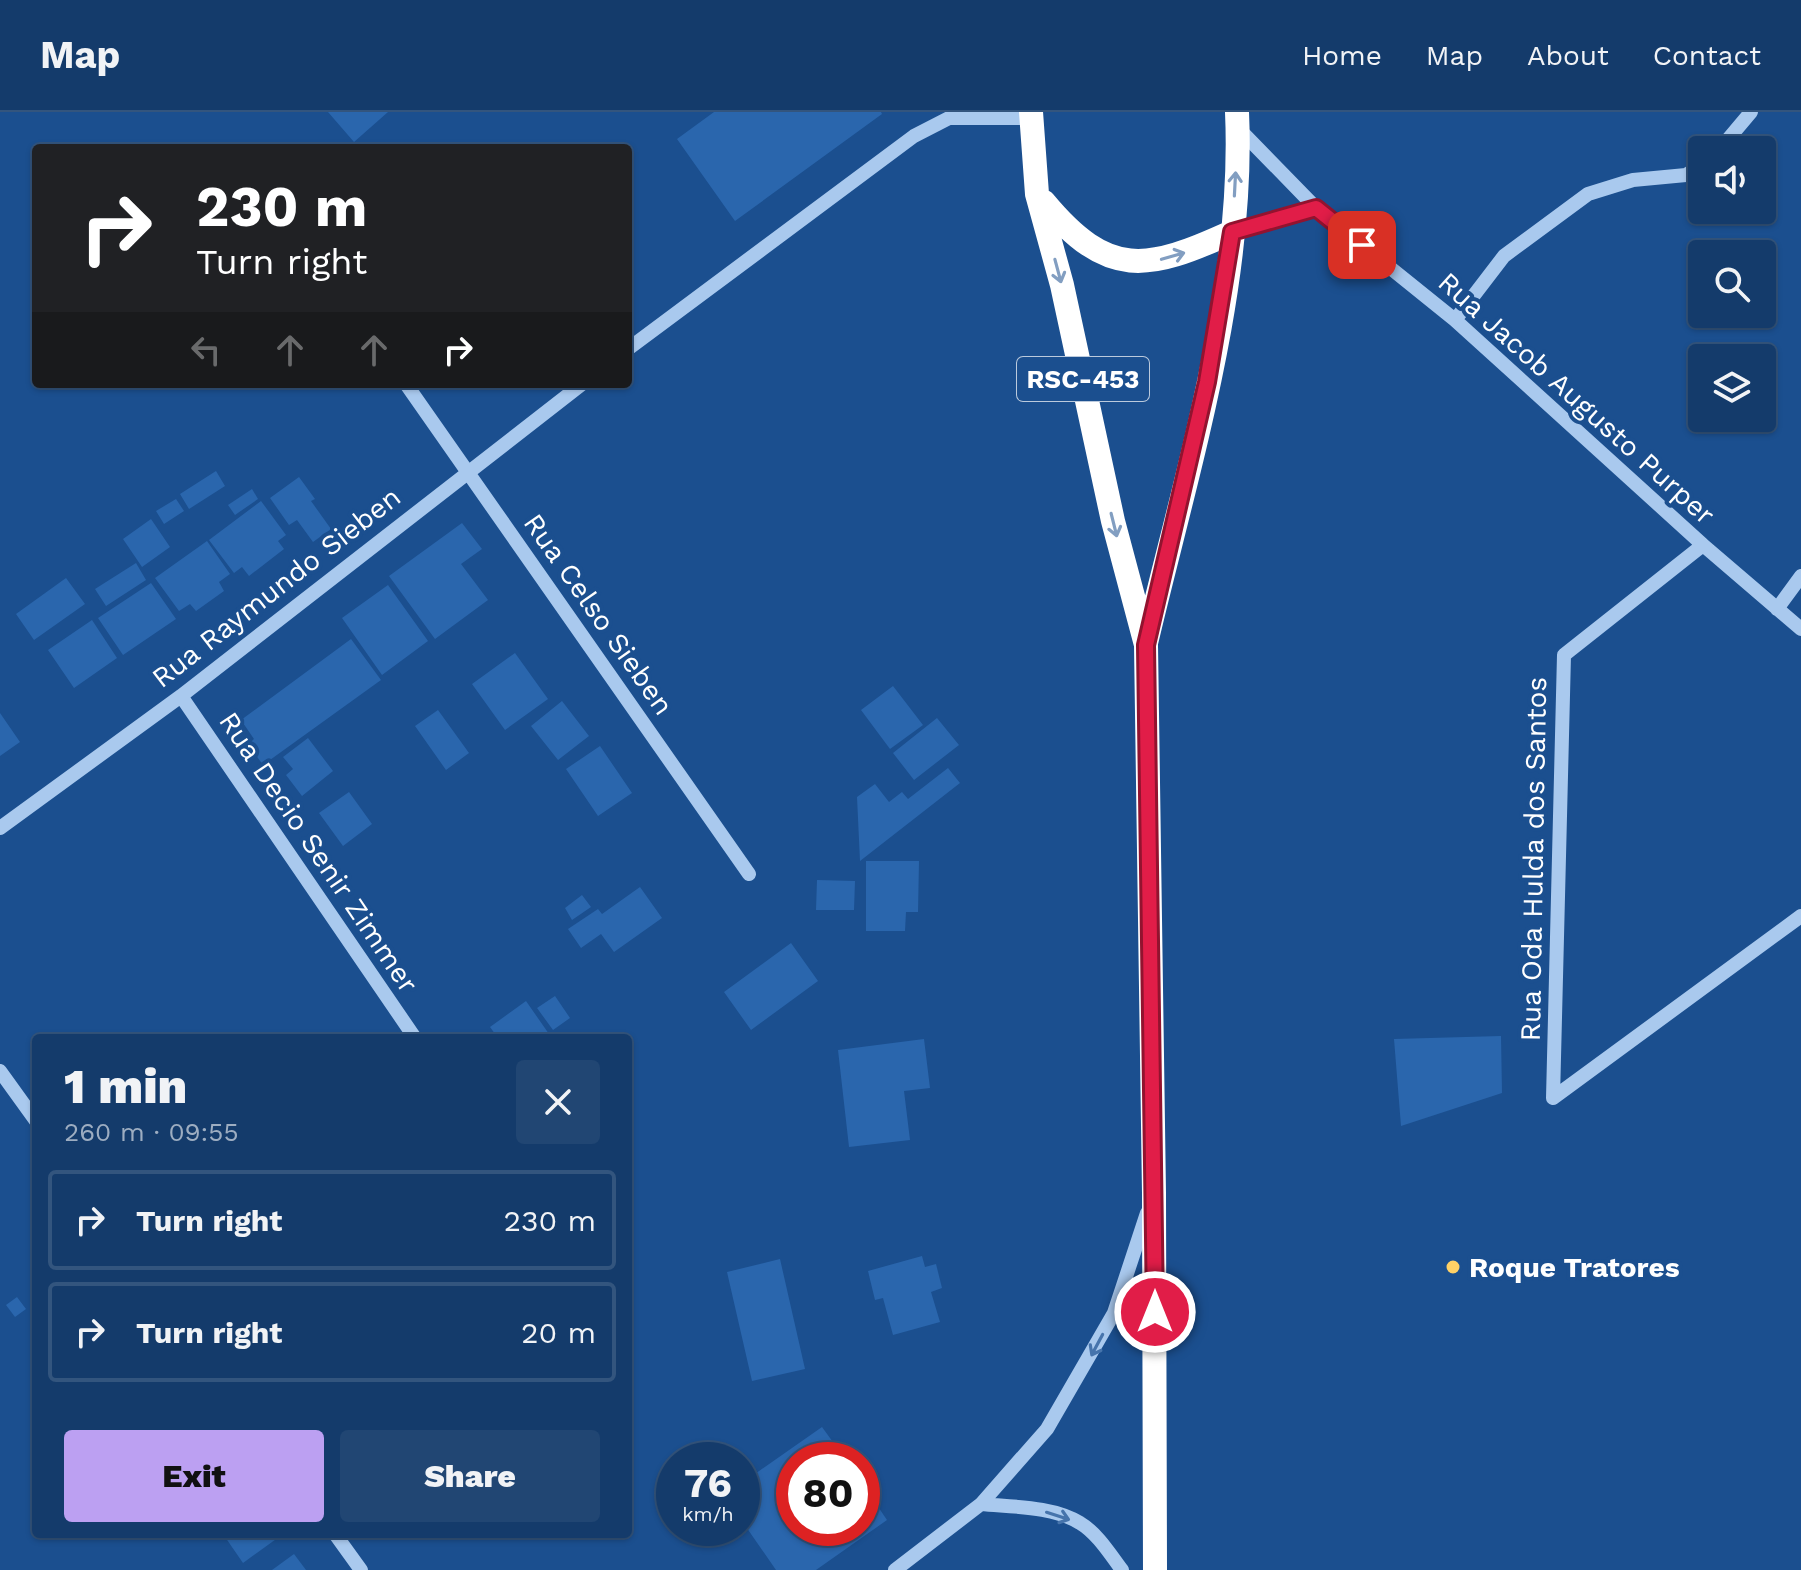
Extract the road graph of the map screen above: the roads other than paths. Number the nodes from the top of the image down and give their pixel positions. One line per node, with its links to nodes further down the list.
1 (1751, 112): 4 (street)
2 (1030, 115): 6 (highway, RSC-453); 10 (street)
3 (1238, 120): 7 (street, Rua Jacob Augusto Purper); 8 (highway, RSC-453, one-way to 3)
4 (1731, 136)
5 (1688, 174): 9 (street)
6 (1037, 194): 8 (highway, one-way to 8); 18 (highway, RSC-453, one-way to 18)
7 (1316, 208): 8 (street); 9 (street, Rua Jacob Augusto Purper)
8 (1232, 232): 18 (highway, RSC-453)
9 (1455, 320): 14 (street, Rua Jacob Augusto Purper)
10 (632, 346)
11 (409, 388): 13 (street, Rua Celso Sieben)
12 (577, 388): 13 (street, Rua Raymundo Sieben)
13 (468, 471): 19 (street, Rua Raymundo Sieben); 21 (street, Rua Celso Sieben)
14 (1703, 545): 16 (street, Rua Jacob Augusto Purper); 22 (street, Rua Oda Hulda dos Santos)
15 (1801, 576): 16 (street)
16 (1777, 609): 17 (street, Rua Jacob Augusto Purper)
17 (1801, 629)
18 (1146, 645): 26 (highway, RSC-453)
19 (181, 696): 20 (street, Rua Raymundo Sieben); 23 (street, Rua Decio Senir Zimmer)
20 (0, 828)
21 (749, 874)
22 (1801, 916)
23 (412, 1034)
24 (0, 1071): 25 (street)
25 (32, 1115)
26 (1154, 1193): 27 (street, one-way to 27); 32 (highway, RSC-453)
27 (981, 1504): 30 (street); 31 (street, one-way to 31)
28 (338, 1538): 29 (street)
29 (361, 1570)
30 (895, 1570)
31 (1122, 1570)
32 (1155, 1570)

